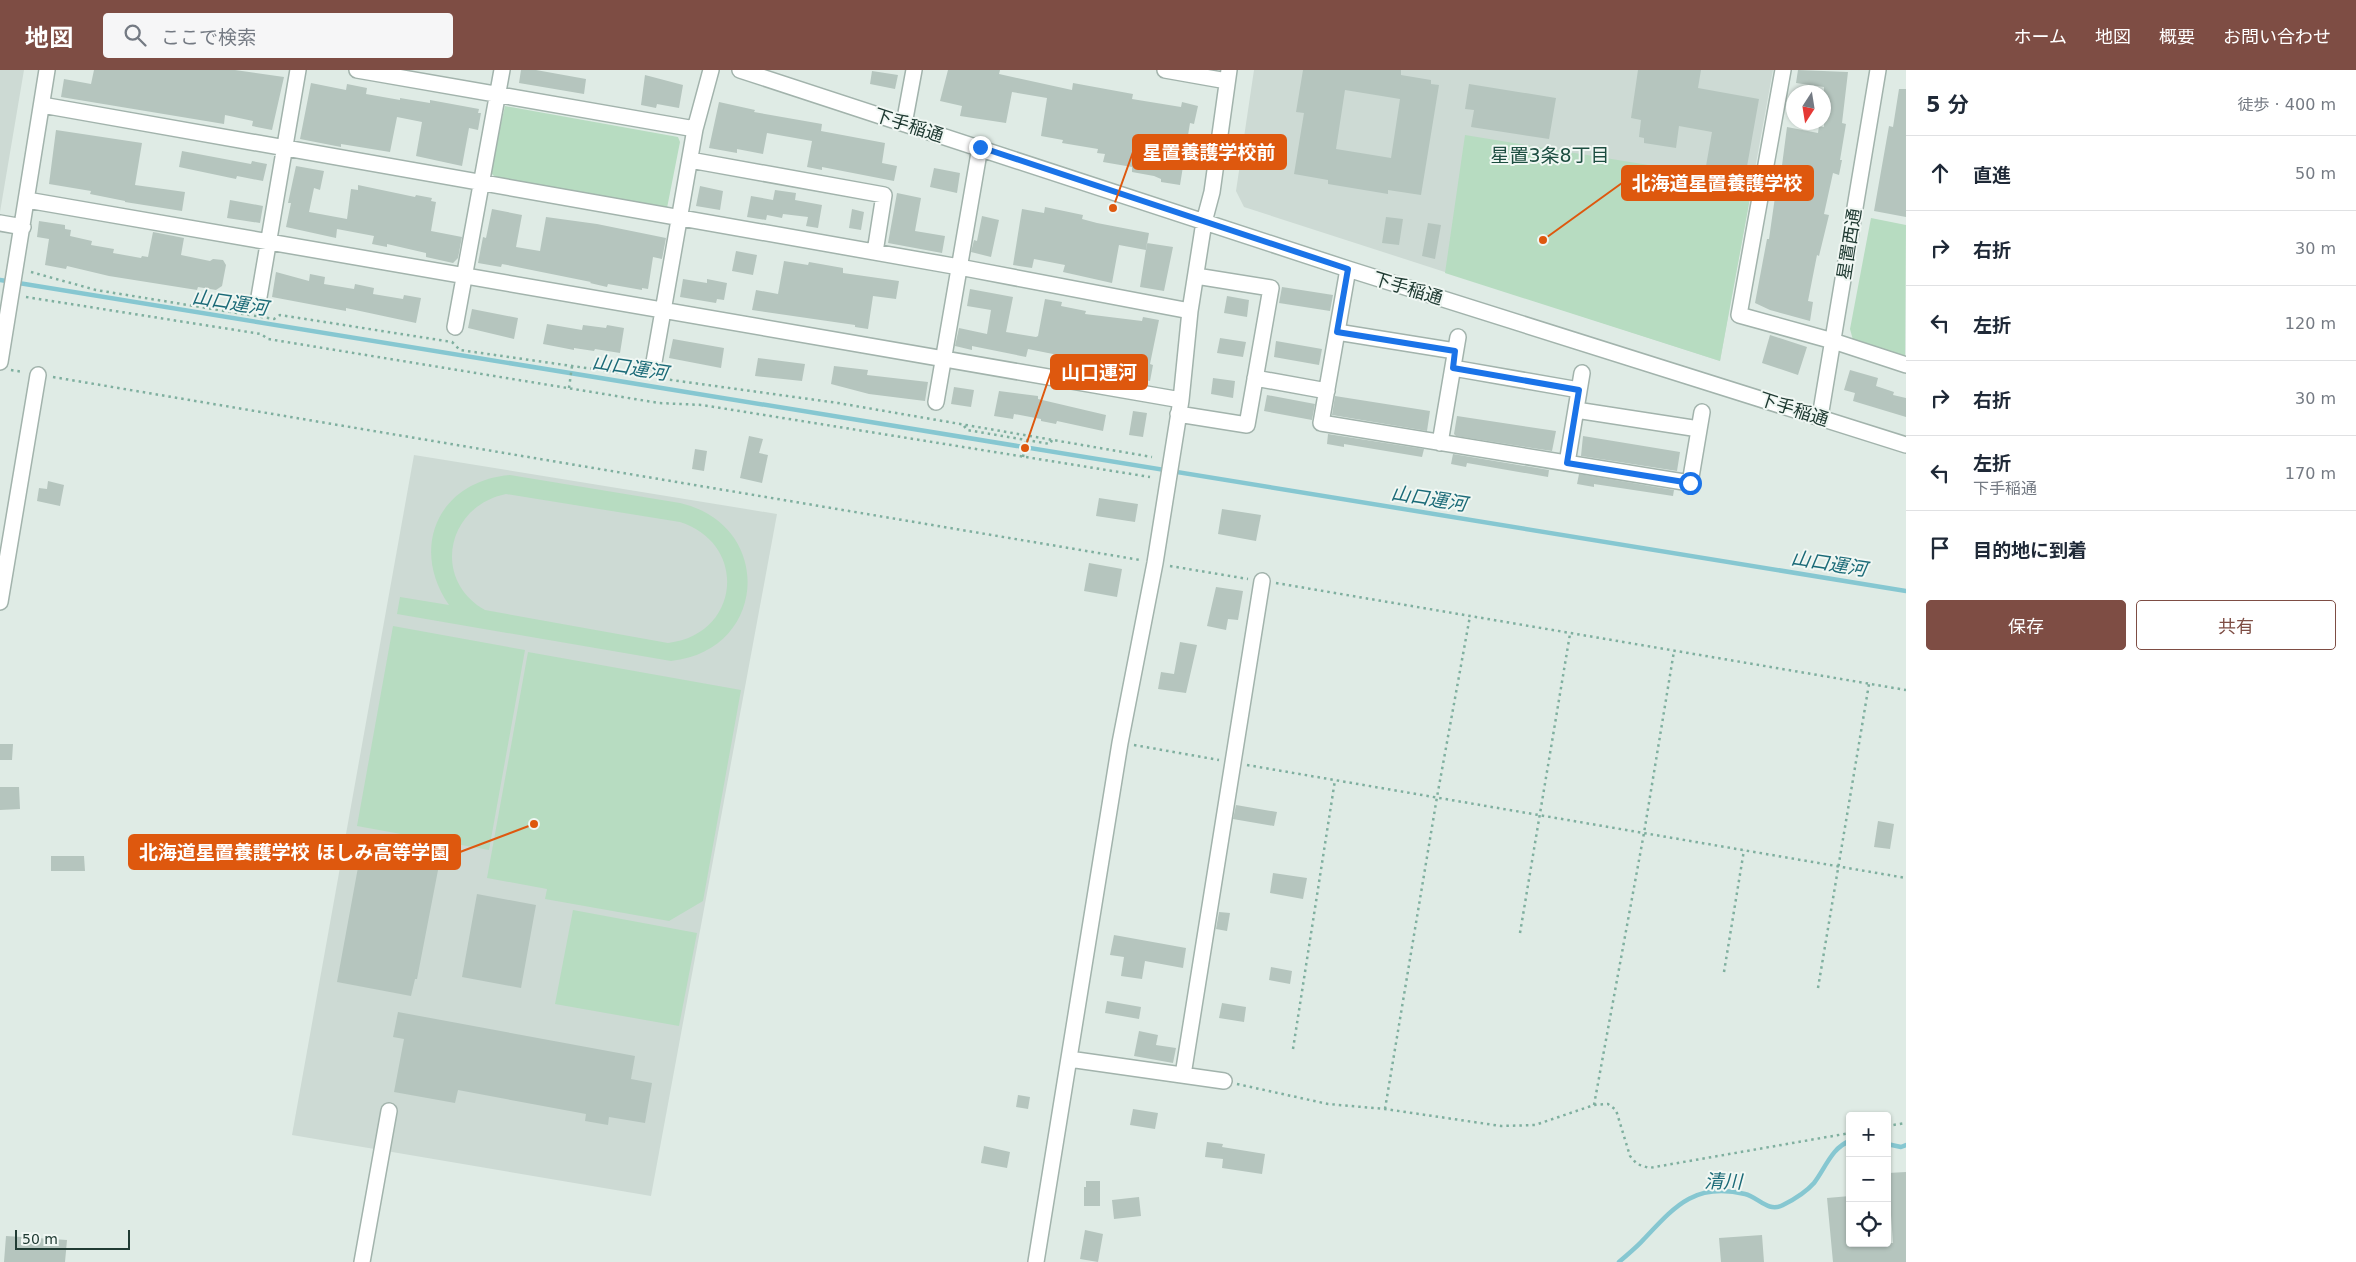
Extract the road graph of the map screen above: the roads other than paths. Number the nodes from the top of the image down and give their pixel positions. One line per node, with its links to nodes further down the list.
1 (47, 70): 13 (street)
2 (298, 70): 17 (street)
3 (357, 70): 12 (street)
4 (502, 70): 12 (street)
5 (711, 70): 15 (street)
6 (740, 70): 14 (street, 下手稲通)
7 (914, 70): 14 (street)
8 (1166, 70): 11 (street)
9 (1783, 70): 36 (street)
10 (1878, 70): 36 (street, 星置西通)
11 (1228, 76): 22 (street)
12 (496, 95): 15 (street); 19 (street)
13 (42, 105): 17 (street); 20 (street)
14 (904, 124): 16 (street, 下手稲通)
15 (695, 129): 18 (street)
16 (980, 147): 22 (street, 下手稲通); 27 (street)
17 (284, 150): 19 (street); 25 (street)
18 (690, 160): 21 (street); 26 (street)
19 (480, 184): 21 (street); 29 (street)
20 (27, 200): 24 (street); 25 (street)
21 (680, 218): 26 (street); 32 (street)
22 (1204, 222): 28 (street, 下手稲通); 30 (street)
23 (0, 223): 24 (street)
24 (23, 227): 40 (street)
25 (268, 242): 29 (street); 31 (street)
26 (875, 252): 27 (street)
27 (959, 267): 33 (street); 37 (street)
28 (1348, 269): 35 (street); 51 (street, 下手稲通)
29 (464, 276): 32 (street); 34 (street)
30 (1196, 276): 33 (street); 44 (street)
31 (259, 297)
32 (664, 311): 37 (street); 38 (street)
33 (1190, 311): 48 (street)
34 (455, 327)
35 (1337, 332): 41 (street); 46 (street)
36 (1833, 340): 39 (street); 51 (street, 星置西通)
37 (943, 359): 47 (street); 48 (street)
38 (654, 362)
39 (1906, 365)
40 (5, 366)
41 (1453, 368): 45 (street); 53 (street)
42 (1582, 373): 45 (street)
43 (38, 375): 57 (street)
44 (1255, 378): 46 (street); 48 (street)
45 (1579, 390): 49 (street)
46 (1327, 391): 53 (street)
47 (936, 402)
48 (1180, 407): 58 (street)
49 (1576, 410): 52 (street); 55 (street)
50 (1702, 412): 52 (street)
51 (1820, 417): 54 (street, 下手稲通)
52 (1699, 430): 55 (street)
53 (1440, 443): 55 (street)
54 (1906, 445)
55 (1567, 463)
56 (1262, 581): 59 (street)
57 (0, 602)
58 (1069, 1058): 59 (street); 63 (street)
59 (1183, 1076): 60 (street)
60 (1224, 1082)
61 (389, 1112): 62 (street)
62 (362, 1262)
63 (1036, 1262)

